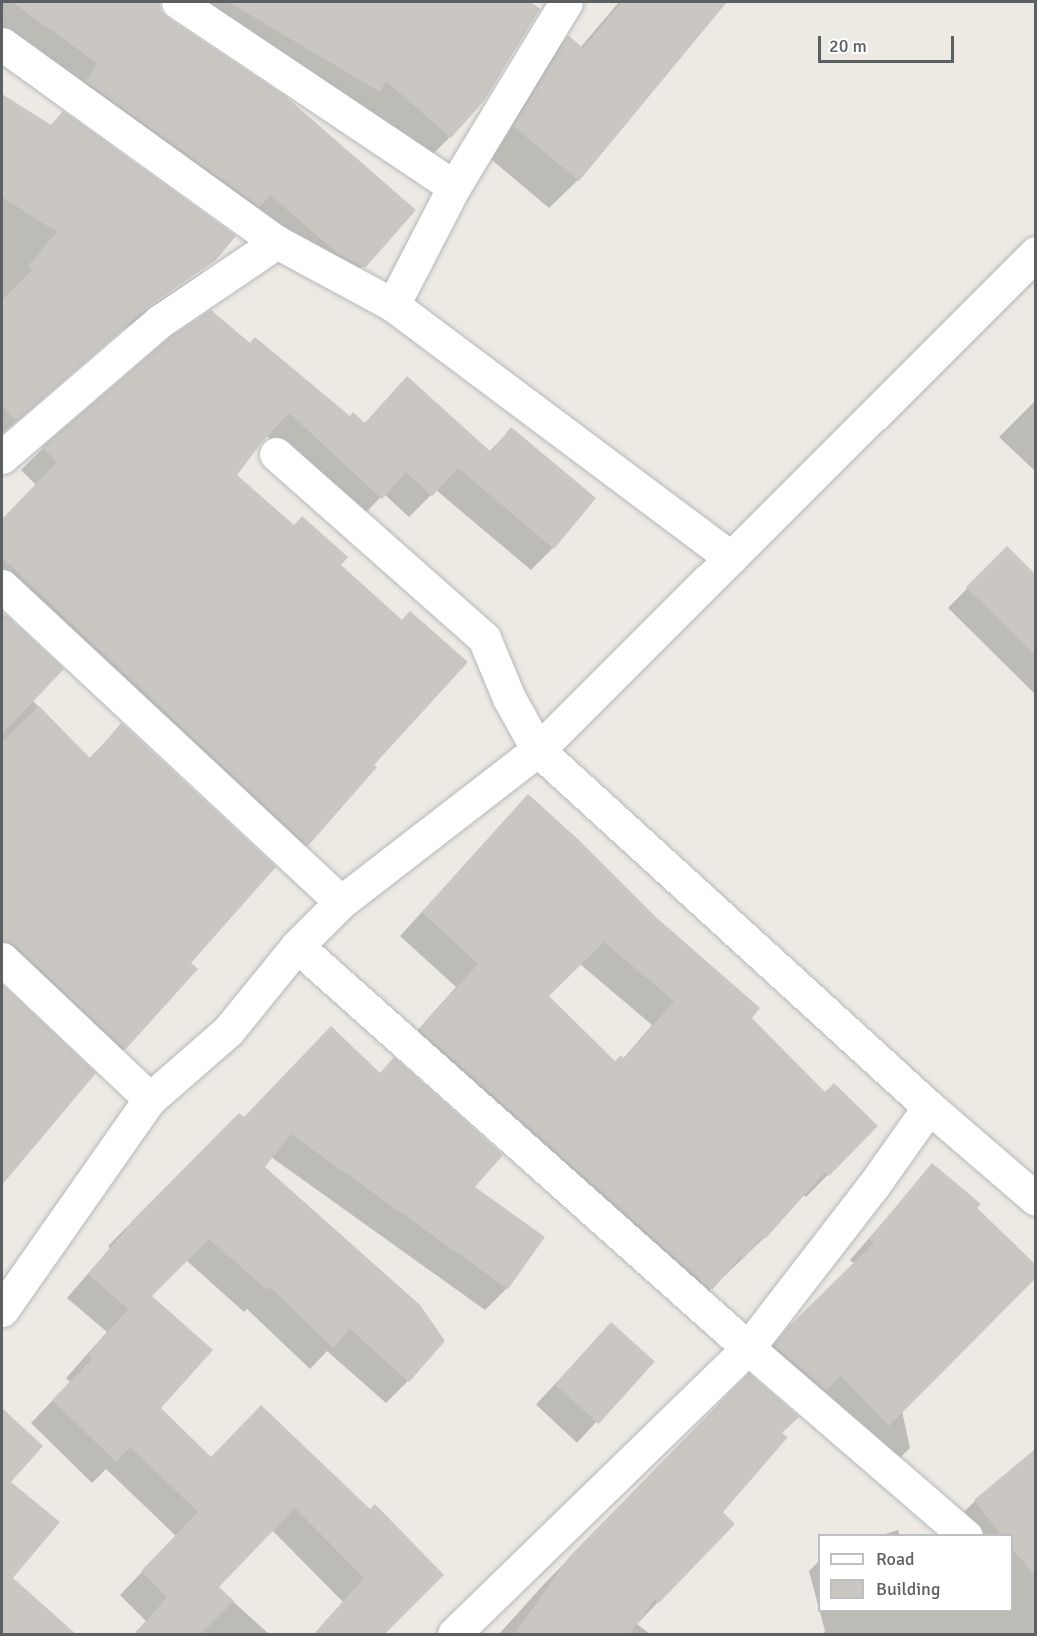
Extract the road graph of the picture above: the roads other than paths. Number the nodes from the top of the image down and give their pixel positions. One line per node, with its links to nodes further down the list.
1 (178, 2): 4 (street)
2 (566, 2): 4 (street)
3 (2, 44): 5 (street)
4 (454, 187): 7 (street)
5 (277, 242): 7 (street); 9 (street)
6 (1035, 253): 10 (street)
7 (393, 305): 10 (street)
8 (276, 454): 12 (street)
9 (2, 458)
10 (730, 558): 12 (street)
11 (2, 585): 13 (street)
12 (538, 750): 13 (street); 17 (street)
13 (341, 902): 14 (street)
14 (297, 946): 16 (street); 20 (street)
15 (2, 959): 16 (street)
16 (150, 1099): 19 (street)
17 (929, 1107): 18 (street); 20 (street)
18 (1035, 1200)
19 (2, 1309)
20 (748, 1348): 21 (street); 22 (street)
21 (964, 1534)
22 (454, 1635)

